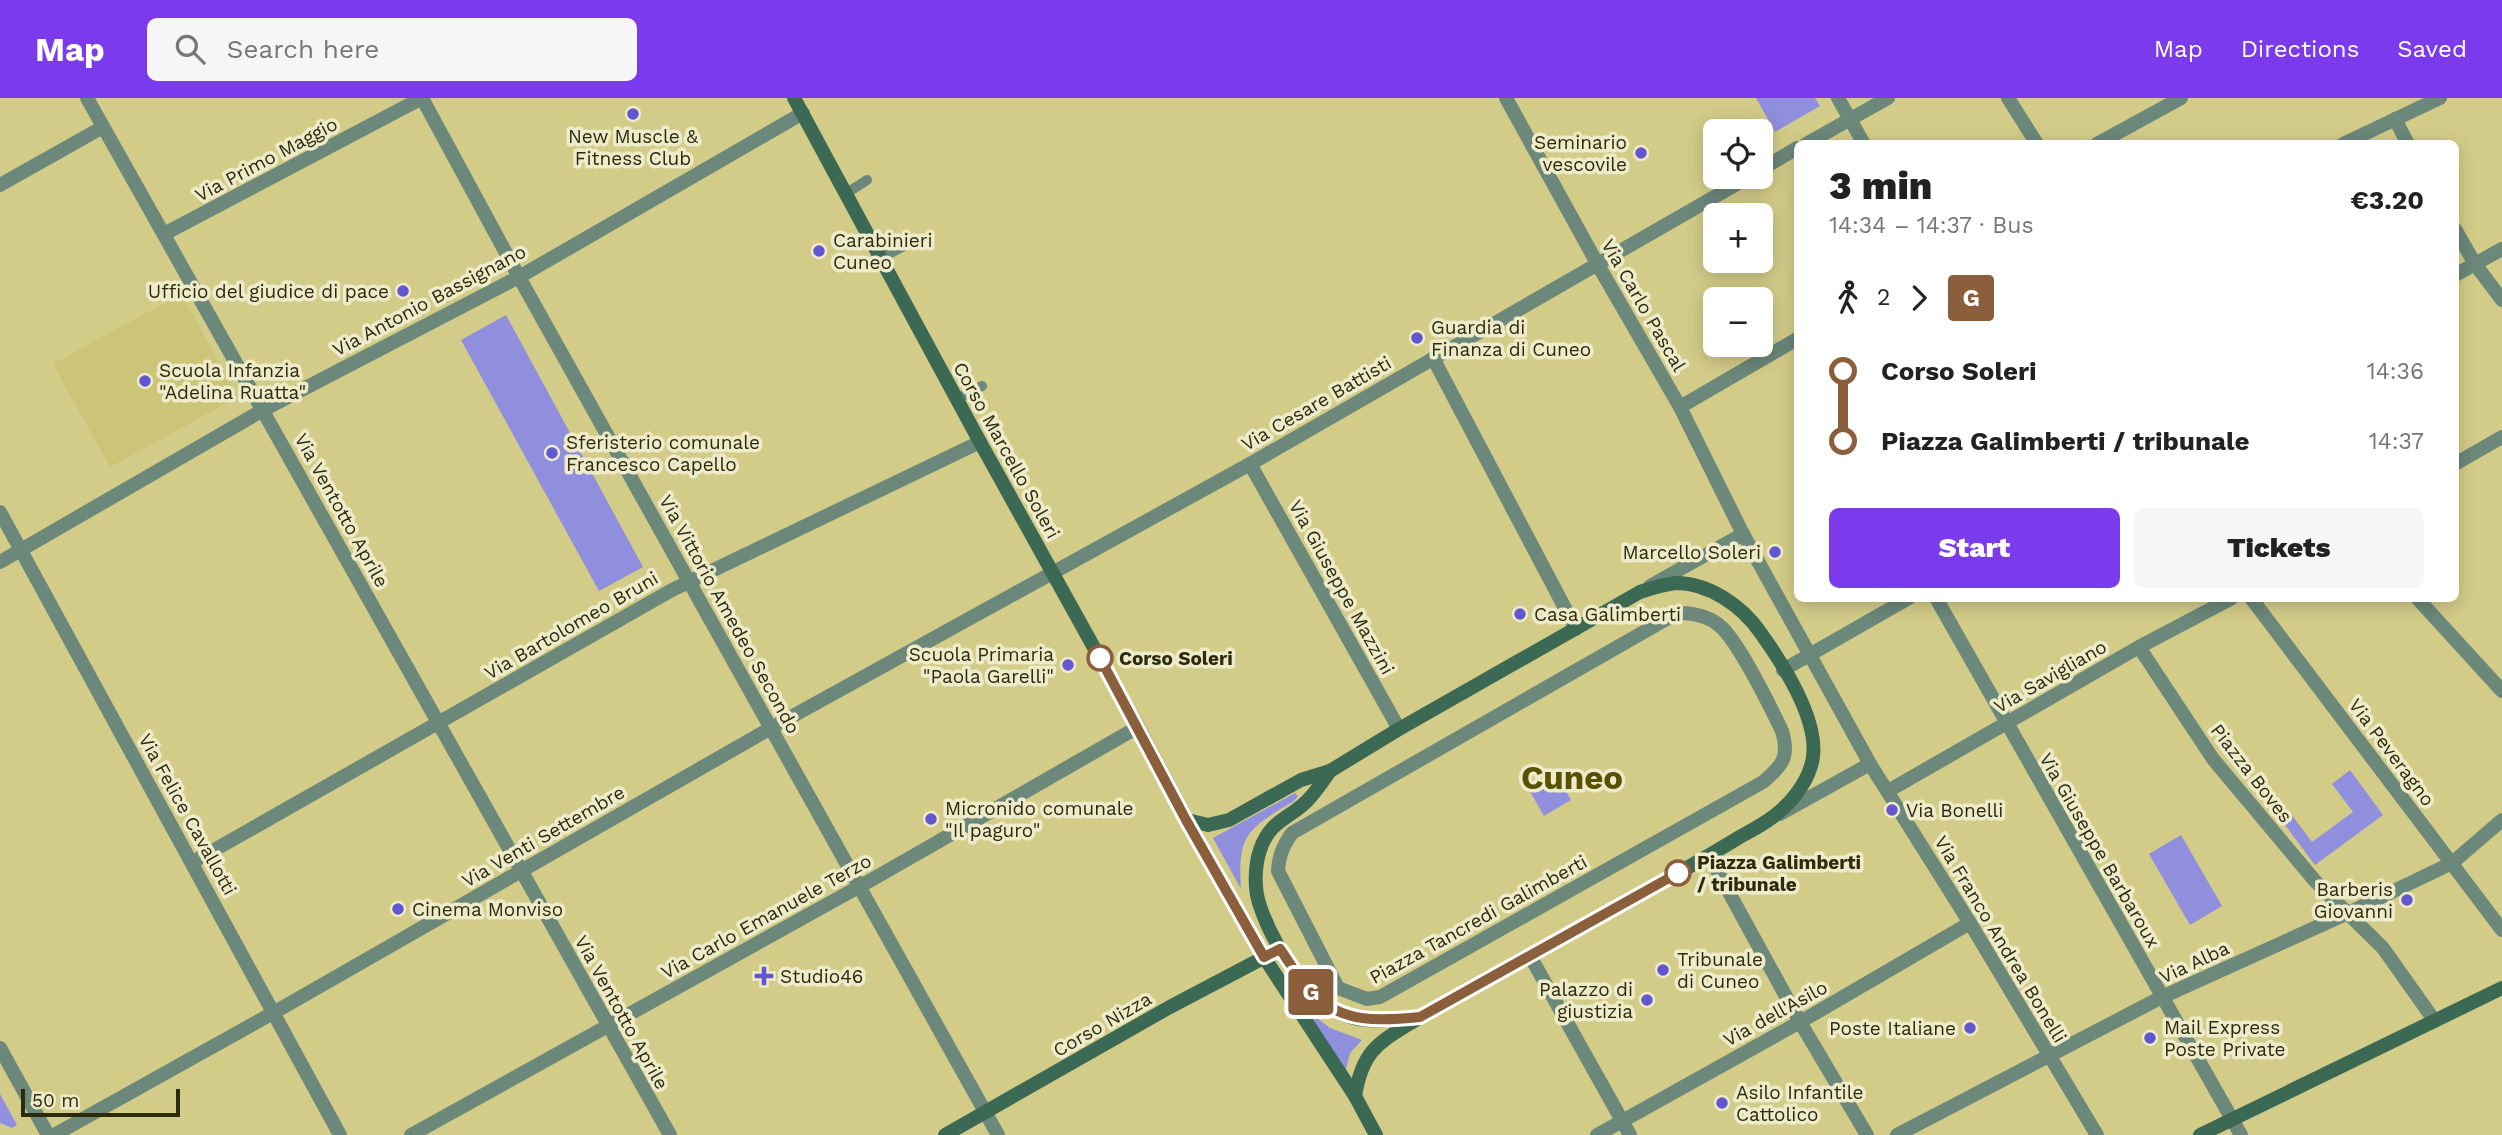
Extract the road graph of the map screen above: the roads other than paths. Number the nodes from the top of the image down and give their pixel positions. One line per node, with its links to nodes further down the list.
1 (87, 98): 13 (street, Via Ventotto Aprile)
2 (422, 98): 26 (street, Via Primo Maggio); 34 (street, Via Vittorio Amedeo Secondo)
3 (794, 98): 10 (street, Corso Marcello Soleri)
4 (1506, 98): 32 (street, Via Carlo Pascal)
5 (1838, 98): 11 (street)
6 (1888, 98): 11 (street)
7 (2008, 98): 16 (street)
8 (2181, 98): 17 (street)
9 (2440, 98): 12 (street)
10 (803, 113): 25 (street, Corso Marcello Soleri); 34 (street, Via Antonio Bassignano)
11 (1849, 118): 14 (street); 15 (street)
12 (2395, 119): 18 (street); 19 (street)
13 (103, 127): 23 (street); 26 (street, Via Ventotto Aprile)
14 (1812, 140)
15 (1862, 140)
16 (2035, 140)
17 (2104, 140)
18 (2351, 140)
19 (2406, 140)
20 (1794, 150): 21 (street)
21 (1773, 162)
22 (867, 180): 25 (lane)
23 (0, 185)
24 (1728, 189): 32 (street, Via Cesare Battisti)
25 (847, 193): 30 (street, Corso Marcello Soleri)
26 (164, 234): 41 (street, Via Ventotto Aprile)
27 (2459, 236): 31 (street)
28 (904, 246): 30 (lane)
29 (2502, 249): 31 (street)
30 (881, 258): 39 (street, Corso Marcello Soleri)
31 (2474, 264): 33 (street); 35 (street)
32 (1598, 265): 37 (street, Via Cesare Battisti); 40 (street, Via Carlo Pascal)
33 (2459, 273)
34 (519, 277): 41 (street, Via Antonio Bassignano); 51 (street, Via Vittorio Amedeo Secondo)
35 (2502, 300)
36 (1794, 341): 40 (street)
37 (1433, 358): 45 (street, Via Cesare Battisti); 58 (street)
38 (982, 386): 39 (lane)
39 (957, 399): 43 (street, Corso Marcello Soleri)
40 (1680, 407): 47 (street, Via Carlo Pascal)
41 (263, 410): 48 (street, Via Antonio Bassignano); 64 (street, Via Ventotto Aprile)
42 (2502, 437): 44 (street)
43 (980, 442): 50 (street, Corso Marcello Soleri); 51 (street, Via Bartolomeo Bruni)
44 (2459, 462)
45 (1250, 464): 50 (street, Via Cesare Battisti); 68 (street, Via Giuseppe Mazzini)
46 (0, 512): 48 (street, Via Felice Cavallotti)
47 (1743, 534): 52 (street); 61 (street)
48 (21, 550): 49 (street, Via Antonio Bassignano); 76 (street, Via Felice Cavallotti)
49 (0, 562)
50 (1053, 573): 66 (street, Corso Marcello Soleri); 67 (street, Via Venti Settembre)
51 (689, 581): 64 (street, Via Bartolomeo Bruni); 67 (street, Via Vittorio Amedeo Secondo)
52 (1640, 592): 58 (street); 62 (street)
53 (1902, 602): 61 (street)
54 (1938, 602): 65 (street, Via Giuseppe Barbaroux)
55 (2224, 602): 60 (street, Via Savigliano)
56 (2254, 602): 77 (street, Via Peveragno)
57 (2421, 602): 63 (street)
58 (1576, 629): 68 (street)
59 (1734, 645): 59 (street, Piazza Tancredi Galimberti)
60 (2139, 647): 65 (street, Via Savigliano); 80 (street, Piazza Boves)
61 (1809, 655): 62 (street); 69 (street)
62 (1783, 670): 72 (street)
63 (2502, 691)
64 (438, 723): 76 (street, Via Bartolomeo Bruni); 78 (street, Via Ventotto Aprile)
65 (2006, 723): 71 (street, Via Savigliano); 87 (street, Via Giuseppe Barbaroux)
66 (1138, 727): 73 (street, Corso Marcello Soleri); 79 (street, Via Carlo Emanuele Terzo)
67 (771, 728): 78 (street, Via Venti Settembre); 79 (street, Via Vittorio Amedeo Secondo)
68 (1399, 729): 70 (street)
69 (1870, 764): 71 (street, Via Franco Andrea Bonelli); 72 (street)
70 (1331, 771): 73 (street); 83 (street)
71 (1888, 791): 81 (street, Via Franco Andrea Bonelli)
72 (1773, 818): 75 (street)
73 (1186, 820): 85 (street)
74 (2502, 820): 77 (street, Via Alba)
75 (1709, 856): 84 (street); 91 (street)
76 (193, 862): 88 (street, Via Felice Cavallotti)
77 (2452, 863): 80 (street, Via Alba); 82 (street, Via Peveragno)
78 (520, 870): 88 (street, Via Venti Settembre); 92 (street, Via Ventotto Aprile)
79 (859, 886): 92 (street, Via Carlo Emanuele Terzo); 96 (street, Via Vittorio Amedeo Secondo)
80 (2348, 913): 87 (street, Via Alba); 90 (street, Piazza Boves)
81 (1970, 923): 91 (street, Via dell'Asilo); 94 (street, Via Franco Andrea Bonelli)
82 (2502, 930)
83 (1280, 949): 85 (street, Corso Nizza); 89 (street)
84 (1530, 956): 89 (street); 98 (street)
85 (1264, 957): 95 (street); 96 (street, Corso Nizza)
86 (2502, 988): 90 (street)
87 (2162, 997): 94 (street, Via Alba); 97 (street, Via Giuseppe Barbaroux)
88 (273, 1013): 100 (street, Via Venti Settembre); 101 (street, Via Felice Cavallotti)
89 (1420, 1017): 95 (street)
90 (2434, 1020): 97 (street)
91 (1800, 1023): 98 (street, Via dell'Asilo); 109 (street)
92 (607, 1026): 102 (street, Via Carlo Emanuele Terzo); 103 (street, Via Ventotto Aprile)
93 (0, 1048): 99 (street)
94 (2050, 1056): 110 (street, Via Alba); 111 (street, Via Franco Andrea Bonelli)
95 (1355, 1096): 106 (street)
96 (986, 1112): 104 (street, Corso Nizza); 105 (street, Via Vittorio Amedeo Secondo)
97 (2232, 1119): 112 (street); 113 (street, Via Giuseppe Barbaroux)
98 (1622, 1121): 107 (street, Via dell'Asilo); 108 (street)
99 (48, 1135)
100 (54, 1135)
101 (340, 1135)
102 (411, 1135)
103 (670, 1135)
104 (945, 1135)
105 (998, 1135)
106 (1376, 1135)
107 (1597, 1135)
108 (1630, 1135)
109 (1867, 1135)
110 (1898, 1135)
111 (2097, 1135)
112 (2200, 1135)
113 (2241, 1135)

